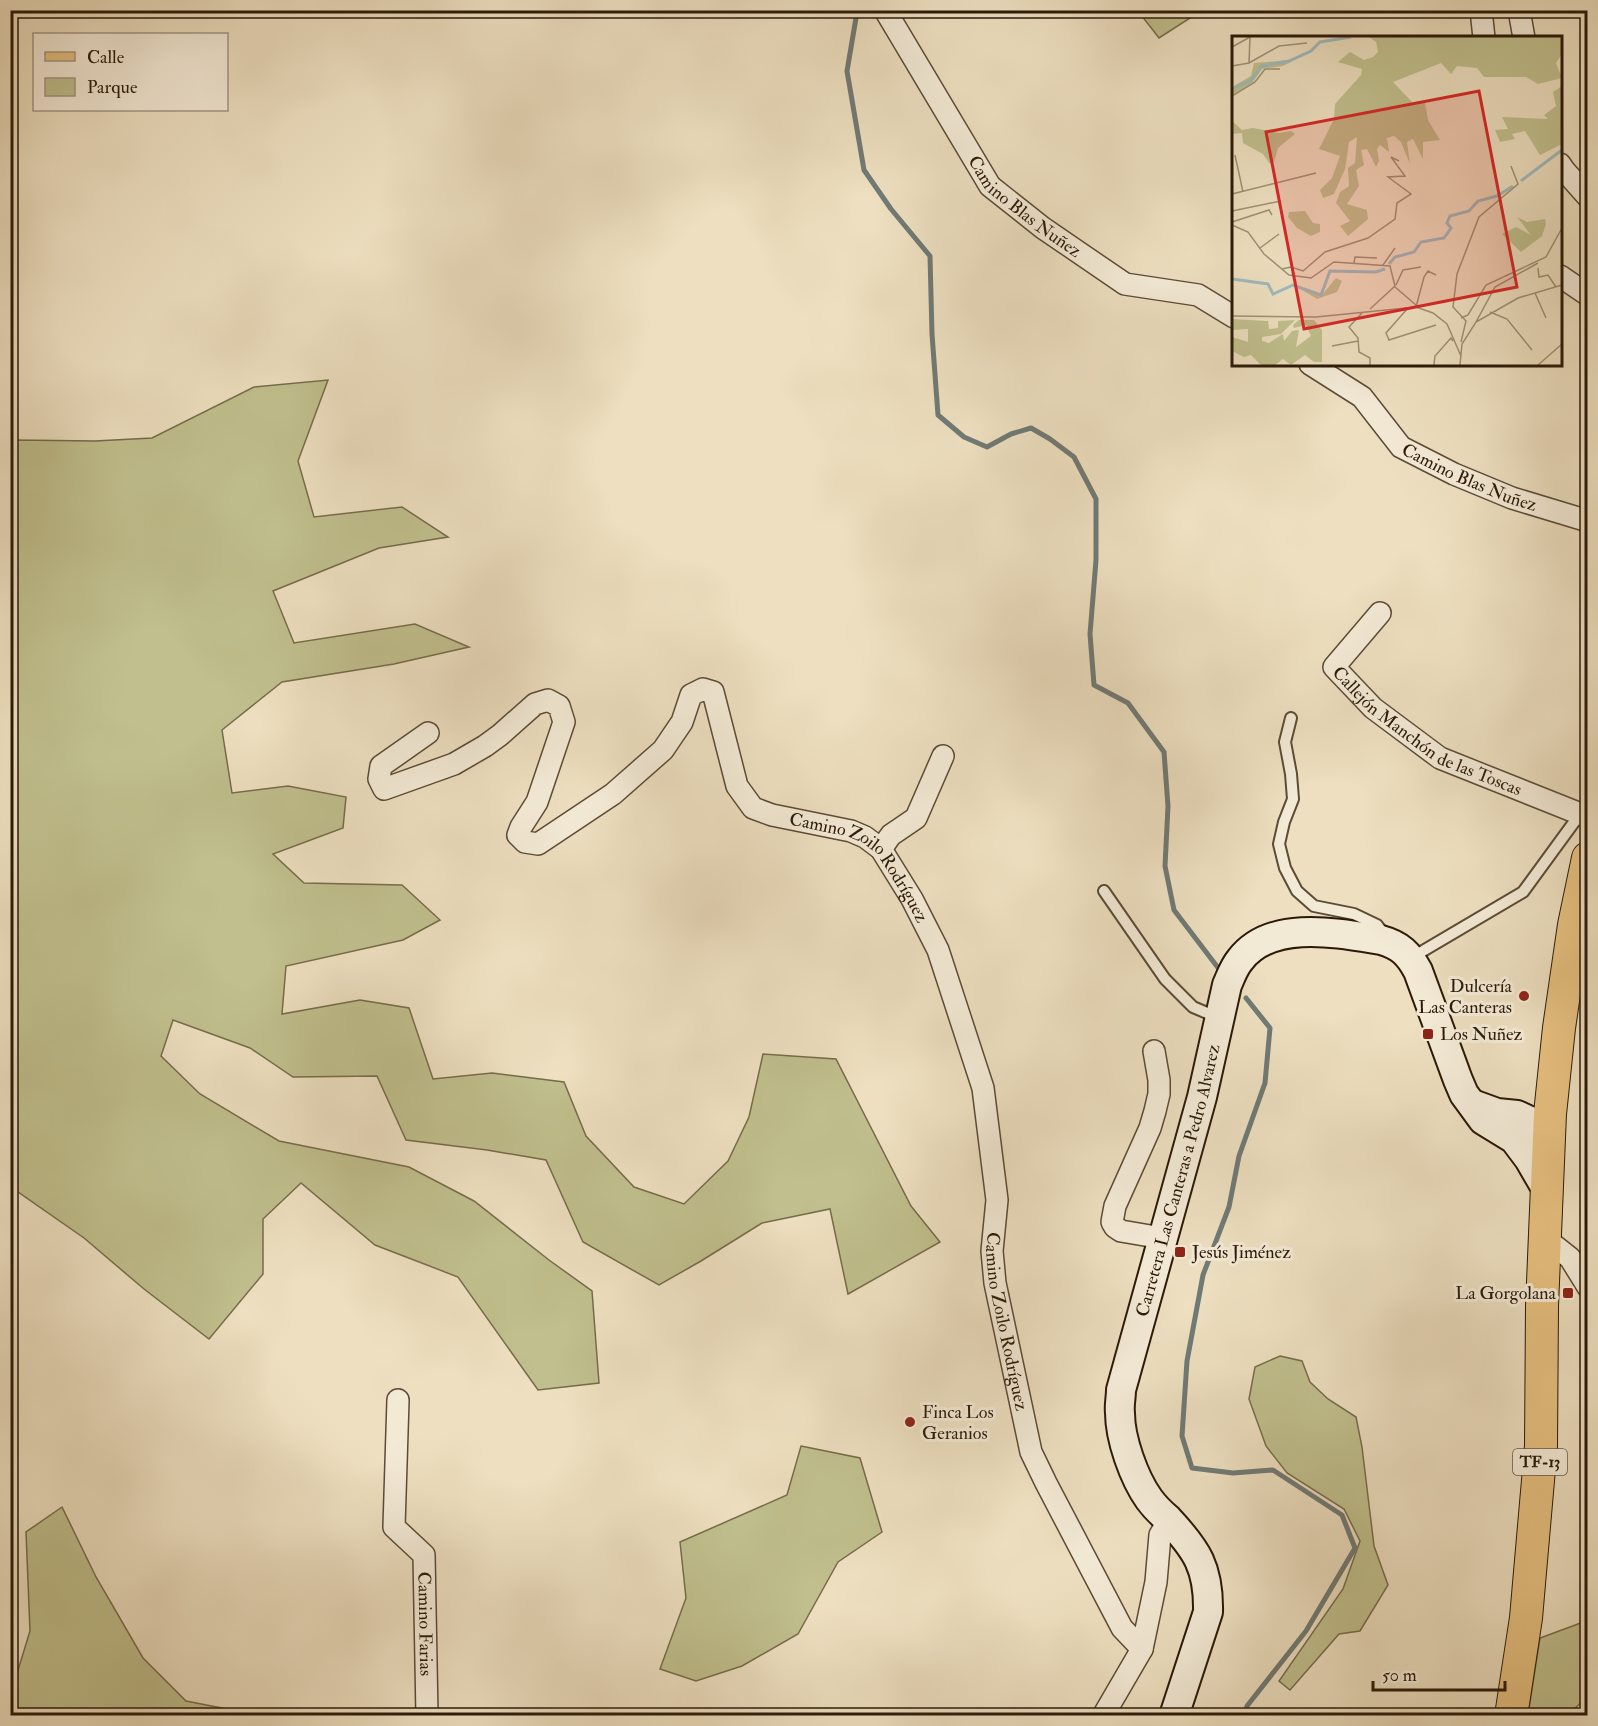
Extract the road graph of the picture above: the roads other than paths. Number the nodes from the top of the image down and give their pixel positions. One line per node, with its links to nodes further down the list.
1 (885, 10): 10 (street, Camino Blas Nuñez)
2 (1481, 10): 4 (street)
3 (1519, 10): 5 (street)
4 (1484, 36)
5 (1524, 36)
6 (1562, 166): 7 (street)
7 (1587, 197)
8 (1562, 277): 9 (street)
9 (1587, 295)
10 (1232, 316)
11 (1313, 366): 12 (street, Camino Blas Nuñez)
12 (1587, 521)
13 (1380, 614): 17 (street, Callejón Manchón de las Toscas)
14 (1291, 718): 21 (lane)
15 (428, 733): 18 (street, Camino Zoilo Rodríguez)
16 (943, 756): 18 (street)
17 (1584, 816): 21 (lane)
18 (881, 849): 30 (street, Camino Zoilo Rodríguez)
19 (1585, 877): 24 (main road, TF-13)
20 (1104, 891): 22 (lane)
21 (1402, 951): 22 (main road, Carretera Las Canteras a Pedro Alvarez); 24 (main road)
22 (1219, 1018): 25 (main road, Carretera Las Canteras a Pedro Alvarez)
23 (1154, 1051): 25 (street)
24 (1537, 1121): 26 (main road, TF-13)
25 (1162, 1238): 29 (main road, Carretera Las Canteras a Pedro Alvarez)
26 (1545, 1239): 27 (street); 34 (main road, TF-13)
27 (1587, 1287)
28 (398, 1400): 31 (street, Camino Farias)
29 (1169, 1520): 30 (street); 33 (main road, Carretera Las Canteras a Pedro Alvarez)
30 (1142, 1649): 32 (street)
31 (427, 1716)
32 (1103, 1716)
33 (1174, 1716)
34 (1511, 1716)

